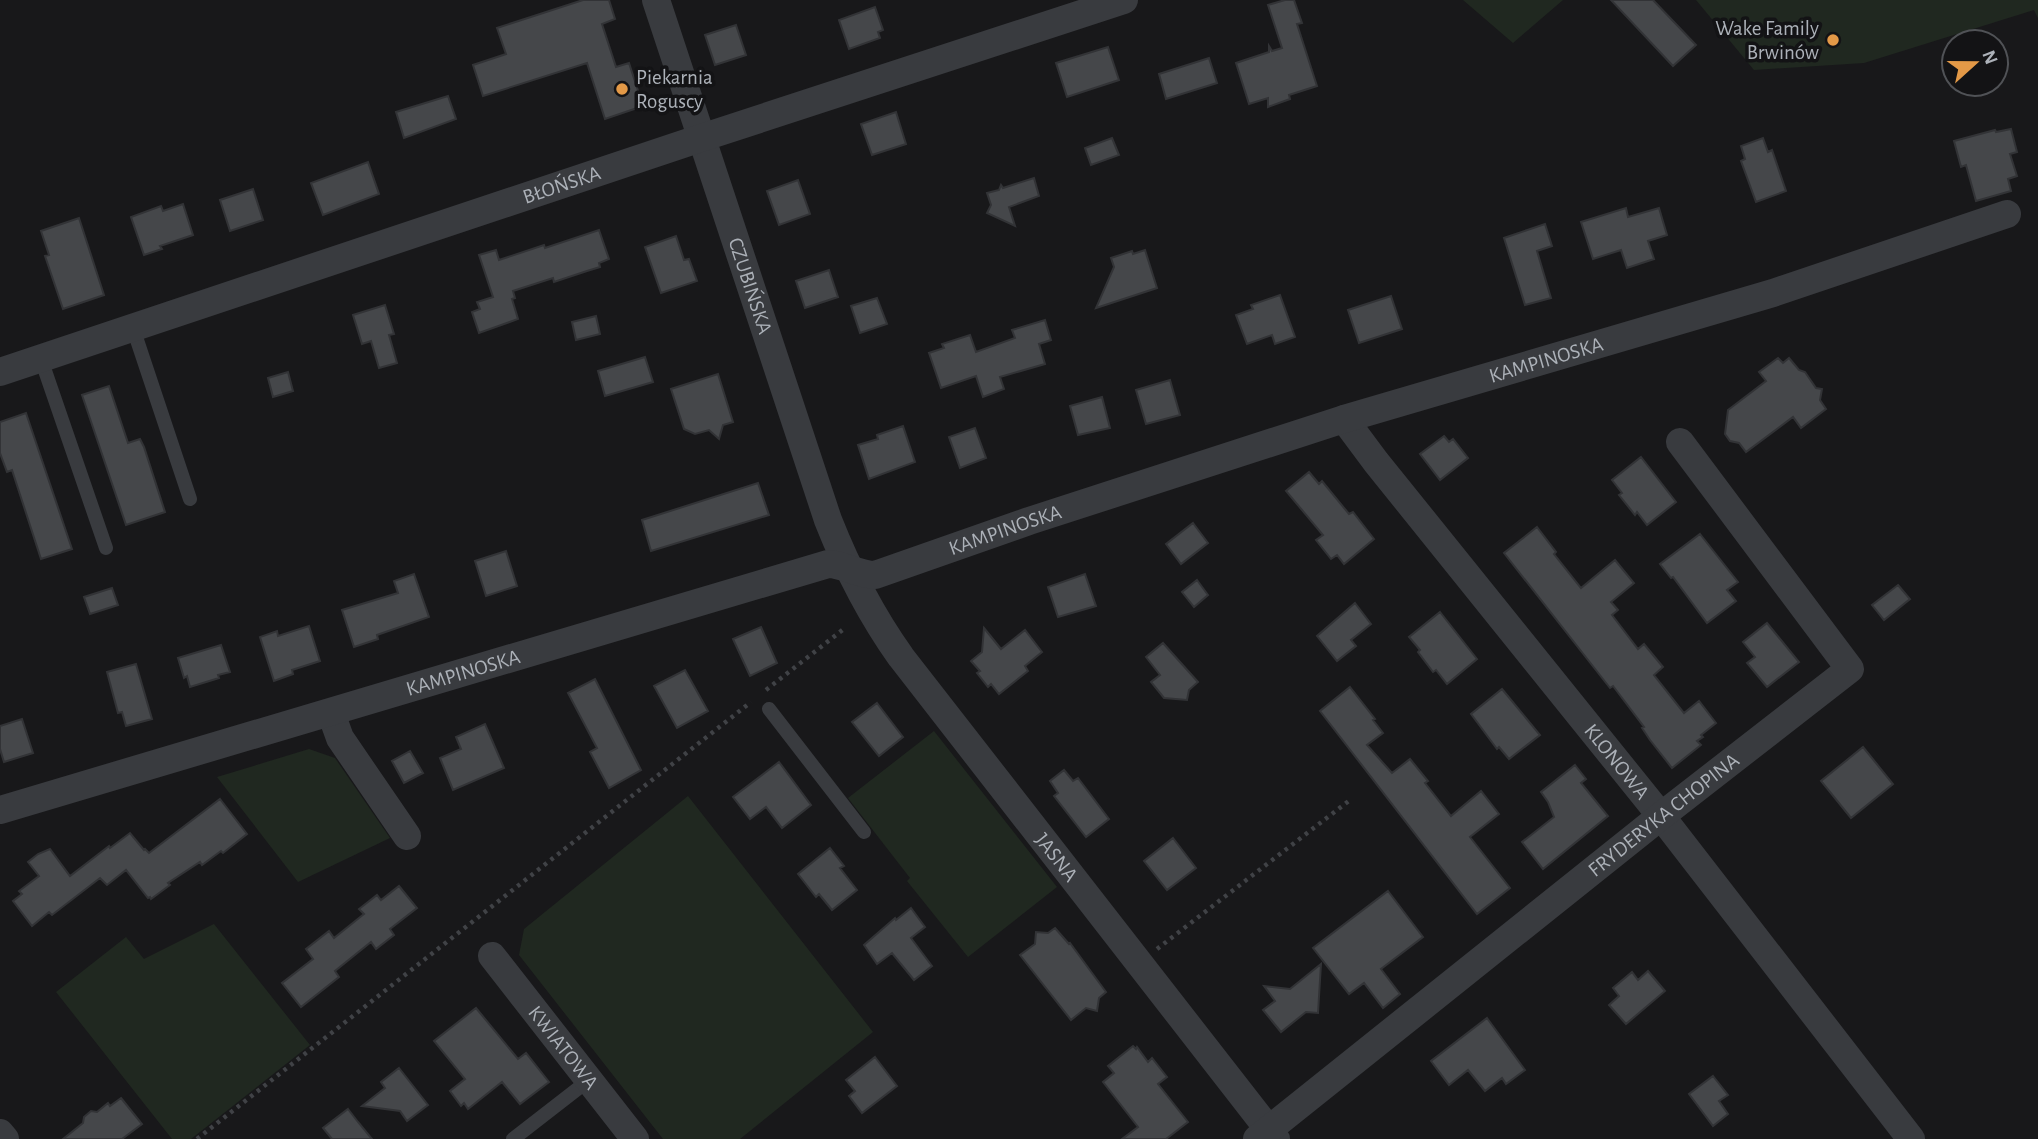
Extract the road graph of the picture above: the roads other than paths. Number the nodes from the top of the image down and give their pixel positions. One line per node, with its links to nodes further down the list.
1 (656, 0): 3 (street, CZUBIŃSKA)
2 (1124, 0): 3 (street, BŁOŃSKA)
3 (701, 138): 5 (street, BŁOŃSKA); 12 (street, CZUBIŃSKA)
4 (2007, 214): 8 (street, KAMPINOSKA)
5 (133, 328): 6 (street, BŁOŃSKA); 10 (lane)
6 (41, 359): 7 (street, BŁOŃSKA); 11 (lane)
7 (0, 372)
8 (1345, 419): 12 (street, KAMPINOSKA); 16 (street, KLONOWA)
9 (1680, 442): 16 (street, FRYDERYKA CHOPINA)
10 (190, 499)
11 (106, 548)
12 (850, 569): 14 (street, KAMPINOSKA); 22 (street, JASNA)
13 (769, 709): 17 (lane)
14 (331, 713): 15 (street, KAMPINOSKA); 18 (street)
15 (0, 810)
16 (1661, 816): 22 (street, FRYDERYKA CHOPINA); 26 (street, KLONOWA)
17 (864, 832)
18 (407, 836)
19 (492, 956): 20 (street, KWIATOWA)
20 (589, 1080): 24 (lane); 25 (street, KWIATOWA)
21 (0, 1133): 23 (street)
22 (1267, 1136)
23 (5, 1139)
24 (513, 1139)
25 (635, 1139)
26 (1911, 1139)

